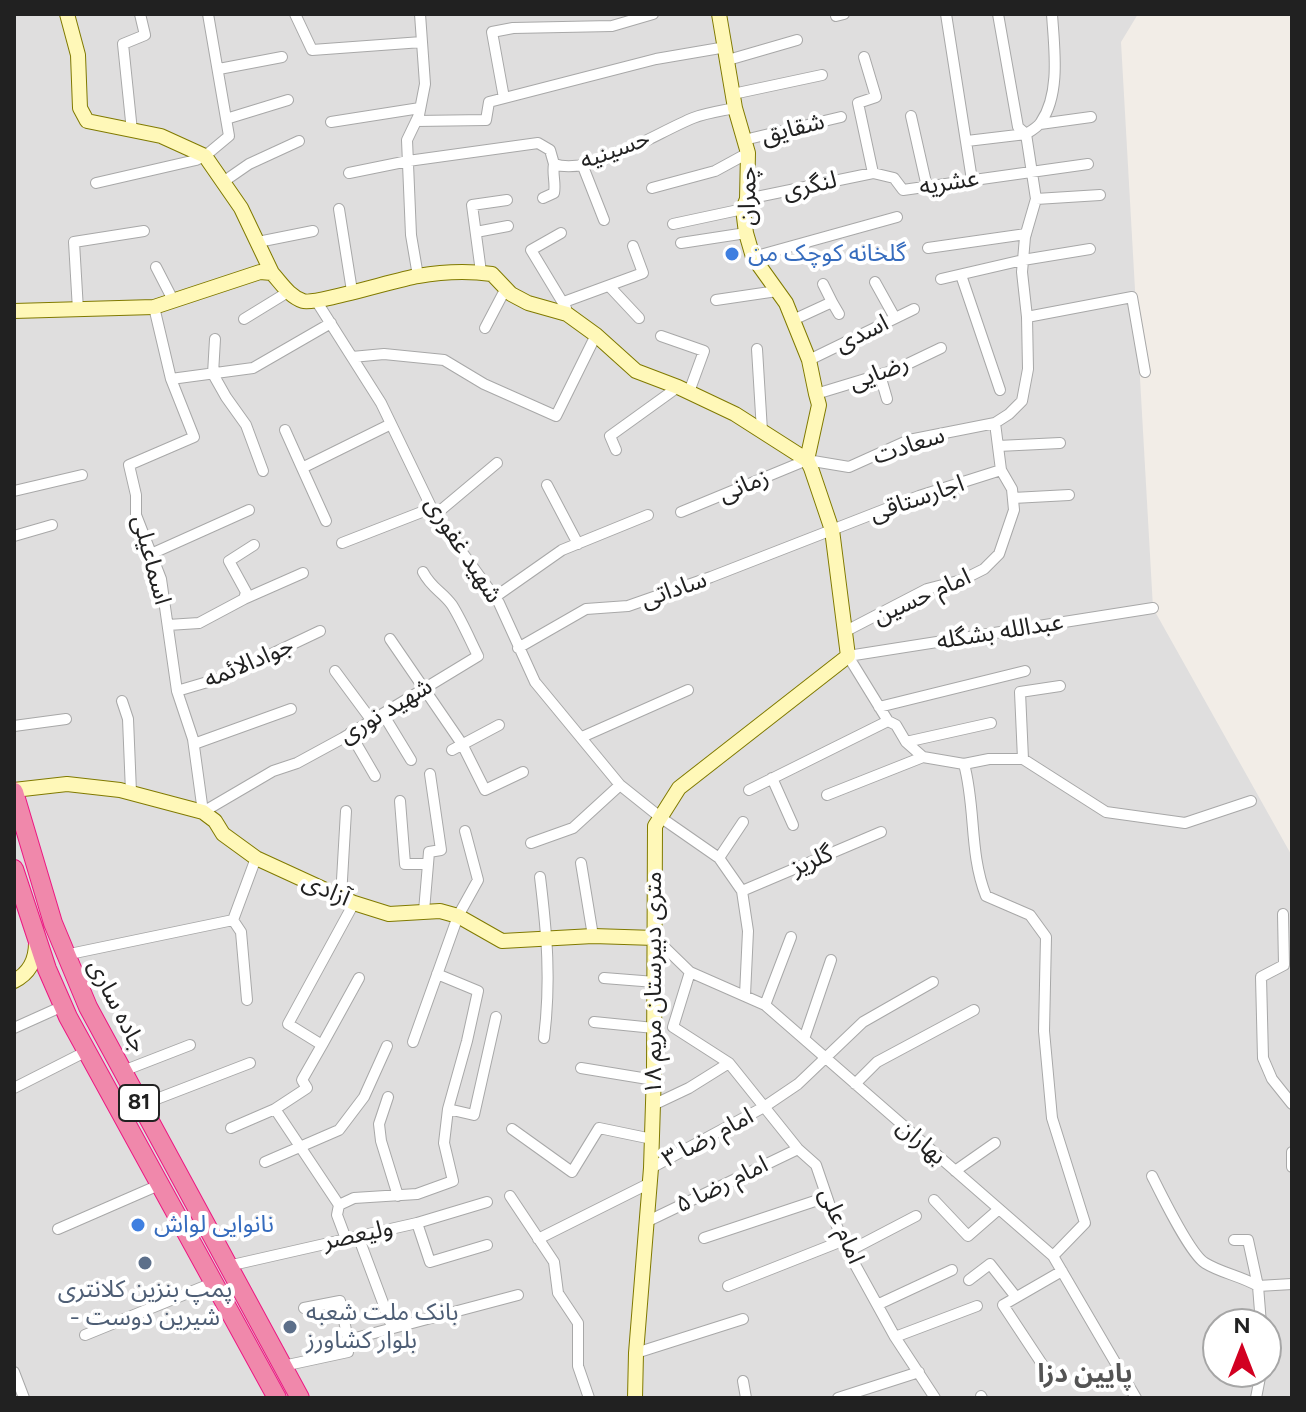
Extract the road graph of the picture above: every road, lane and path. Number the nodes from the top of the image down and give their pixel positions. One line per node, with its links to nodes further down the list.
1 (67, 14): 29 (street)
2 (140, 14): 29 (street)
3 (208, 14): 16 (street)
4 (295, 14): 12 (street)
5 (420, 14): 12 (street)
6 (653, 14): 18 (street)
7 (719, 14): 13 (street, چمران)
8 (946, 14): 32 (street)
9 (998, 14): 30 (street)
10 (1052, 14): 28 (street)
11 (797, 40): 13 (street)
12 (422, 42): 21 (street)
13 (727, 54): 18 (street); 20 (street, چمران)
14 (282, 57): 16 (street)
15 (864, 57): 41 (street)
16 (219, 69): 25 (street)
17 (822, 75): 20 (street, حسینیه)
18 (504, 98): 26 (street)
19 (288, 100): 25 (street)
20 (734, 101): 33 (street, چمران); 37 (street, حسینیه)
21 (420, 108): 26 (street); 27 (street)
22 (911, 116): 45 (street)
23 (841, 117): 33 (street, شقایق)
24 (1091, 117): 28 (street)
25 (226, 119): 34 (street)
26 (416, 121): 35 (street)
27 (331, 122)
28 (1040, 124): 30 (street)
29 (132, 131): 34 (street)
30 (1026, 134): 32 (street); 39 (street)
31 (299, 141): 43 (street)
32 (967, 141): 42 (street)
33 (746, 147): 46 (street, شقایق); 51 (street, چمران)
34 (205, 156): 43 (street); 44 (street)
35 (408, 161): 36 (street, حسینیه); 40 (street); 74 (street)
36 (554, 164): 37 (street, حسینیه); 48 (street)
37 (582, 164): 54 (street)
38 (1088, 164): 39 (street, عشریه)
39 (1032, 172): 42 (street, عشریه); 49 (street)
40 (349, 173)
41 (873, 173): 45 (street, عشریه); 51 (street, لنگری)
42 (972, 180): 45 (street, عشریه)
43 (223, 182): 63 (street)
44 (96, 183)
45 (927, 187)
46 (652, 188)
47 (1100, 195): 49 (street)
48 (543, 198)
49 (1036, 199): 62 (street)
50 (507, 200): 59 (street)
51 (745, 204): 55 (street, لنگری); 61 (street, چمران)
52 (339, 209): 80 (street)
53 (897, 217): 68 (street)
54 (604, 220)
55 (673, 224)
56 (508, 226): 59 (street)
57 (144, 231): 90 (street)
58 (313, 231): 63 (street)
59 (476, 232): 71 (street)
60 (561, 233): 86 (street)
61 (746, 233): 64 (street); 68 (street, چمران)
62 (1026, 234): 66 (street); 69 (street)
63 (258, 242): 72 (street)
64 (681, 243)
65 (633, 246): 78 (street)
66 (928, 248)
67 (1090, 249): 69 (street)
68 (753, 257): 81 (street, چمران)
69 (1023, 260): 73 (street); 94 (street)
70 (156, 267): 83 (street)
71 (481, 272): 74 (street); 79 (street)
72 (272, 273): 82 (street); 83 (street)
73 (961, 275): 75 (street); 113 (street)
74 (418, 276): 80 (street)
75 (941, 279)
76 (875, 282): 96 (street)
77 (823, 284): 87 (street)
78 (609, 286): 86 (street); 95 (street)
79 (506, 288): 93 (street); 100 (street)
80 (352, 291): 85 (street)
81 (777, 291): 84 (street); 98 (street, چمران)
82 (288, 292): 85 (street); 97 (street)
83 (173, 300): 88 (street)
84 (716, 300)
85 (317, 302): 99 (street, شهید غفوری)
86 (564, 302): 93 (street)
87 (832, 302): 92 (street); 98 (street)
88 (154, 307): 90 (street); 111 (street, اسماعیلی)
89 (914, 309): 96 (street, اسدی)
90 (78, 310): 91 (street)
91 (14, 311)
92 (839, 314)
93 (571, 317): 101 (street)
94 (1027, 317): 108 (street); 116 (street, سعادت)
95 (639, 318)
96 (895, 318): 107 (street, اسدی)
97 (244, 319)
98 (793, 320): 107 (street, چمران)
99 (331, 323): 106 (street, شهید غفوری); 109 (street)
100 (485, 328)
101 (596, 335): 106 (street); 112 (street)
102 (661, 336): 112 (street)
103 (215, 339): 109 (street)
104 (941, 348): 110 (street, رضایی)
105 (757, 349): 119 (street)
106 (352, 357): 117 (street, شهید غفوری)
107 (809, 360): 114 (street, چمران)
108 (1145, 372)
109 (213, 374): 111 (street); 127 (street)
110 (880, 375): 114 (street, رضایی); 115 (street)
111 (171, 379): 144 (street, اسماعیلی)
112 (684, 390): 119 (street); 122 (street)
113 (1000, 390)
114 (816, 394): 123 (street, چمران)
115 (887, 399)
116 (995, 423): 121 (street); 123 (street, سعادت)
117 (391, 424): 125 (street); 134 (street, شهید غفوری)
118 (285, 430): 125 (street)
119 (762, 431): 123 (street)
120 (1060, 443): 121 (street)
121 (998, 446): 126 (street)
122 (616, 450)
123 (807, 460): 135 (street, زمانی); 139 (street)
124 (497, 463): 134 (street)
125 (302, 468): 137 (street)
126 (1001, 470): 132 (street); 139 (street, اجارستاقی)
127 (263, 471)
128 (82, 475): 130 (street)
129 (547, 485): 142 (street)
130 (14, 491)
131 (1069, 495): 132 (street)
132 (1013, 498): 152 (street, امام حسین)
133 (249, 510): 144 (street)
134 (434, 512): 141 (street); 147 (street, شهید غفوری)
135 (681, 512)
136 (648, 515): 142 (street)
137 (326, 521)
138 (52, 525): 140 (street)
139 (832, 530): 152 (street); 154 (street, ساداتی)
140 (14, 536)
141 (342, 543)
142 (578, 544): 147 (street)
143 (254, 545): 148 (street)
144 (151, 554): 150 (street, اسماعیلی)
145 (423, 572): 159 (street, شهید نوری)
146 (303, 573): 148 (street)
147 (495, 597): 154 (street, شهید غفوری)
148 (244, 599): 150 (street)
149 (1153, 608): 155 (street, عبدالله بشگله)
150 (168, 625): 161 (street, اسماعیلی)
151 (320, 631): 161 (street, جوادالائمه)
152 (846, 631): 155 (street)
153 (390, 639): 159 (street)
154 (518, 648): 173 (street, شهید غفوری)
155 (848, 656): 163 (street); 194 (street, ۱۸ متری دبیرستان مریم)
156 (335, 671): 167 (street)
157 (1025, 671): 163 (street)
158 (1060, 686): 178 (street)
159 (425, 688): 165 (street, شهید نوری); 176 (street)
160 (688, 690): 173 (street)
161 (177, 691): 175 (street, اسماعیلی)
162 (122, 701): 188 (street)
163 (879, 707): 168 (street)
164 (291, 709): 175 (street)
165 (383, 714): 167 (street, شهید نوری); 179 (street)
166 (66, 719): 171 (street)
167 (372, 721): 172 (street, شهید نوری)
168 (888, 721): 174 (street); 184 (street)
169 (991, 723): 174 (street)
170 (499, 725): 176 (street)
171 (14, 726)
172 (350, 733): 183 (street); 193 (street, شهید نوری)
173 (582, 737): 185 (street, شهید غفوری)
174 (906, 742): 177 (street)
175 (194, 744): 193 (street, اسماعیلی)
176 (457, 747): 181 (street)
177 (923, 757): 180 (street); 189 (street)
178 (1023, 759): 180 (street); 191 (street)
179 (411, 760)
180 (964, 764): 288 (street)
181 (523, 772)
182 (430, 774): 203 (street)
183 (375, 776)
184 (772, 778): 186 (street); 196 (street)
185 (620, 785): 194 (street, شهید غفوری); 199 (street)
186 (749, 790)
187 (14, 791): 188 (street, آزادی); 217 (highway, جاده ساری / 81)
188 (131, 792): 193 (street, آزادی)
189 (827, 795)
190 (400, 801): 203 (street)
191 (1251, 801)
192 (346, 811): 207 (street)
193 (203, 812): 200 (street, آزادی)
194 (660, 817): 201 (street); 214 (street, ۱۸ متری دبیرستان مریم)
195 (743, 822): 201 (street)
196 (793, 825)
197 (465, 831): 210 (street)
198 (881, 832): 206 (street, گلریز)
199 (531, 843)
200 (256, 858): 207 (street, آزادی); 211 (street)
201 (719, 858): 206 (street)
202 (581, 863): 212 (street)
203 (428, 864): 208 (street)
204 (14, 869): 216 (highway, جاده ساری / 81)
205 (540, 877): 215 (street)
206 (742, 891): 226 (street)
207 (348, 900): 208 (street, آزادی); 239 (street)
208 (424, 911): 210 (street, آزادی)
209 (1283, 914): 251 (street)
210 (458, 916): 215 (street, آزادی); 220 (street)
211 (233, 920): 217 (street); 228 (street)
212 (593, 936): 214 (street, آزادی); 215 (street, آزادی)
213 (791, 937): 229 (street)
214 (655, 938): 219 (street, بهاران); 224 (street, ۱۸ متری دبیرستان مریم)
215 (548, 940): 235 (street)
216 (36, 941): 223 (street); 227 (highway, جاده ساری / 81)
217 (65, 955): 246 (highway, جاده ساری / 81)
218 (831, 960): 236 (street)
219 (690, 972): 226 (street, بهاران); 244 (street, امام علی)
220 (437, 974): 237 (street); 256 (street)
221 (359, 978): 239 (street)
222 (604, 978): 224 (street)
223 (18, 980): 227 (street)
224 (655, 982): 234 (street, ۱۸ متری دبیرستان مریم)
225 (933, 982): 242 (street, امام رضا ۳)
226 (745, 995): 229 (street, بهاران)
227 (60, 998): 233 (street); 241 (highway, جاده ساری / 81)
228 (247, 1000)
229 (765, 1005): 236 (street, بهاران)
230 (974, 1010): 248 (street)
231 (496, 1017): 256 (street)
232 (594, 1022): 234 (street)
233 (14, 1028)
234 (654, 1028): 247 (street, ۱۸ متری دبیرستان مریم)
235 (544, 1038)
236 (804, 1039): 242 (street, بهاران)
237 (413, 1042)
238 (190, 1045): 246 (street)
239 (322, 1045): 255 (street)
240 (387, 1046): 261 (street)
241 (87, 1051): 249 (street); 269 (highway, جاده ساری / 81)
242 (825, 1059): 248 (street, بهاران); 254 (street, امام رضا ۳)
243 (250, 1063): 252 (street)
244 (730, 1064): 253 (street); 254 (street, امام علی)
245 (581, 1068): 247 (street)
246 (123, 1071): 252 (highway, جاده ساری / 81)
247 (654, 1080): 253 (street, ۱۸ متری دبیرستان مریم)
248 (855, 1084): 266 (street, بهاران)
249 (14, 1088)
250 (388, 1097): 270 (street)
251 (1292, 1104)
252 (141, 1105): 289 (highway, جاده ساری / 81)
253 (653, 1105): 259 (street, ۱۸ متری دبیرستان مریم)
254 (764, 1107): 262 (street, امام علی); 267 (street, امام رضا ۳)
255 (275, 1109): 257 (street); 261 (street)
256 (448, 1109): 270 (street)
257 (231, 1128)
258 (512, 1129): 259 (street)
259 (652, 1139): 267 (street, ۱۸ متری دبیرستان مریم)
260 (995, 1143): 266 (street)
261 (300, 1146): 264 (street); 275 (street)
262 (798, 1149): 272 (street, امام علی); 278 (street, امام رضا ۵)
263 (1292, 1152): 265 (street)
264 (265, 1162)
265 (1292, 1167)
266 (955, 1171): 276 (street, بهاران)
267 (650, 1176): 278 (street, ۱۸ متری دبیرستان مریم); 284 (street, امام رضا ۳)
268 (1152, 1176): 296 (street)
269 (159, 1185): 280 (street); 293 (highway, جاده ساری / 81)
270 (398, 1196): 275 (street)
271 (510, 1196): 284 (street)
272 (827, 1197): 282 (street); 287 (street, امام علی)
273 (934, 1200): 276 (street)
274 (487, 1202): 279 (street, ولیعصر)
275 (339, 1205): 283 (street)
276 (999, 1209): 288 (street, بهاران)
277 (916, 1216): 287 (street)
278 (646, 1222): 308 (street, ۱۸ متری دبیرستان مریم)
279 (417, 1223): 281 (street, ولیعصر); 286 (street)
280 (58, 1229)
281 (358, 1236): 283 (street, ولیعصر); 304 (street)
282 (704, 1238)
283 (346, 1239): 289 (street, ولیعصر)
284 (538, 1239): 317 (street)
285 (1234, 1240): 296 (street)
286 (487, 1245)
287 (845, 1246): 295 (street); 299 (street, امام علی)
288 (1053, 1256): 291 (street, بهاران)
289 (228, 1266): 309 (highway, جاده ساری / 81)
290 (952, 1270): 299 (street)
291 (1062, 1271): 298 (street); 322 (street, بهاران)
292 (969, 1280): 298 (street)
293 (215, 1282): 305 (street); 315 (highway, جاده ساری / 81)
294 (1292, 1284): 296 (street)
295 (728, 1286)
296 (1258, 1286): 302 (street)
297 (518, 1295): 304 (street)
298 (1016, 1297): 310 (street)
299 (879, 1304): 306 (street, امام علی)
300 (977, 1306): 306 (street)
301 (304, 1308): 307 (street)
302 (1260, 1308)
303 (743, 1319): 308 (street)
304 (392, 1327): 307 (street)
305 (85, 1335)
306 (895, 1337): 312 (street, امام علی)
307 (348, 1340): 309 (street)
308 (636, 1353): 318 (street, ۱۸ متری دبیرستان مریم)
309 (283, 1366): 316 (highway, جاده ساری / 81)
310 (1044, 1367)
311 (14, 1372): 314 (street)
312 (919, 1372): 320 (street); 321 (street, امام علی)
313 (743, 1381): 319 (street)
314 (24, 1398)
315 (277, 1398)
316 (300, 1398)
317 (589, 1398)
318 (635, 1398)
319 (746, 1398)
320 (838, 1398)
321 (935, 1398)
322 (1136, 1398)

